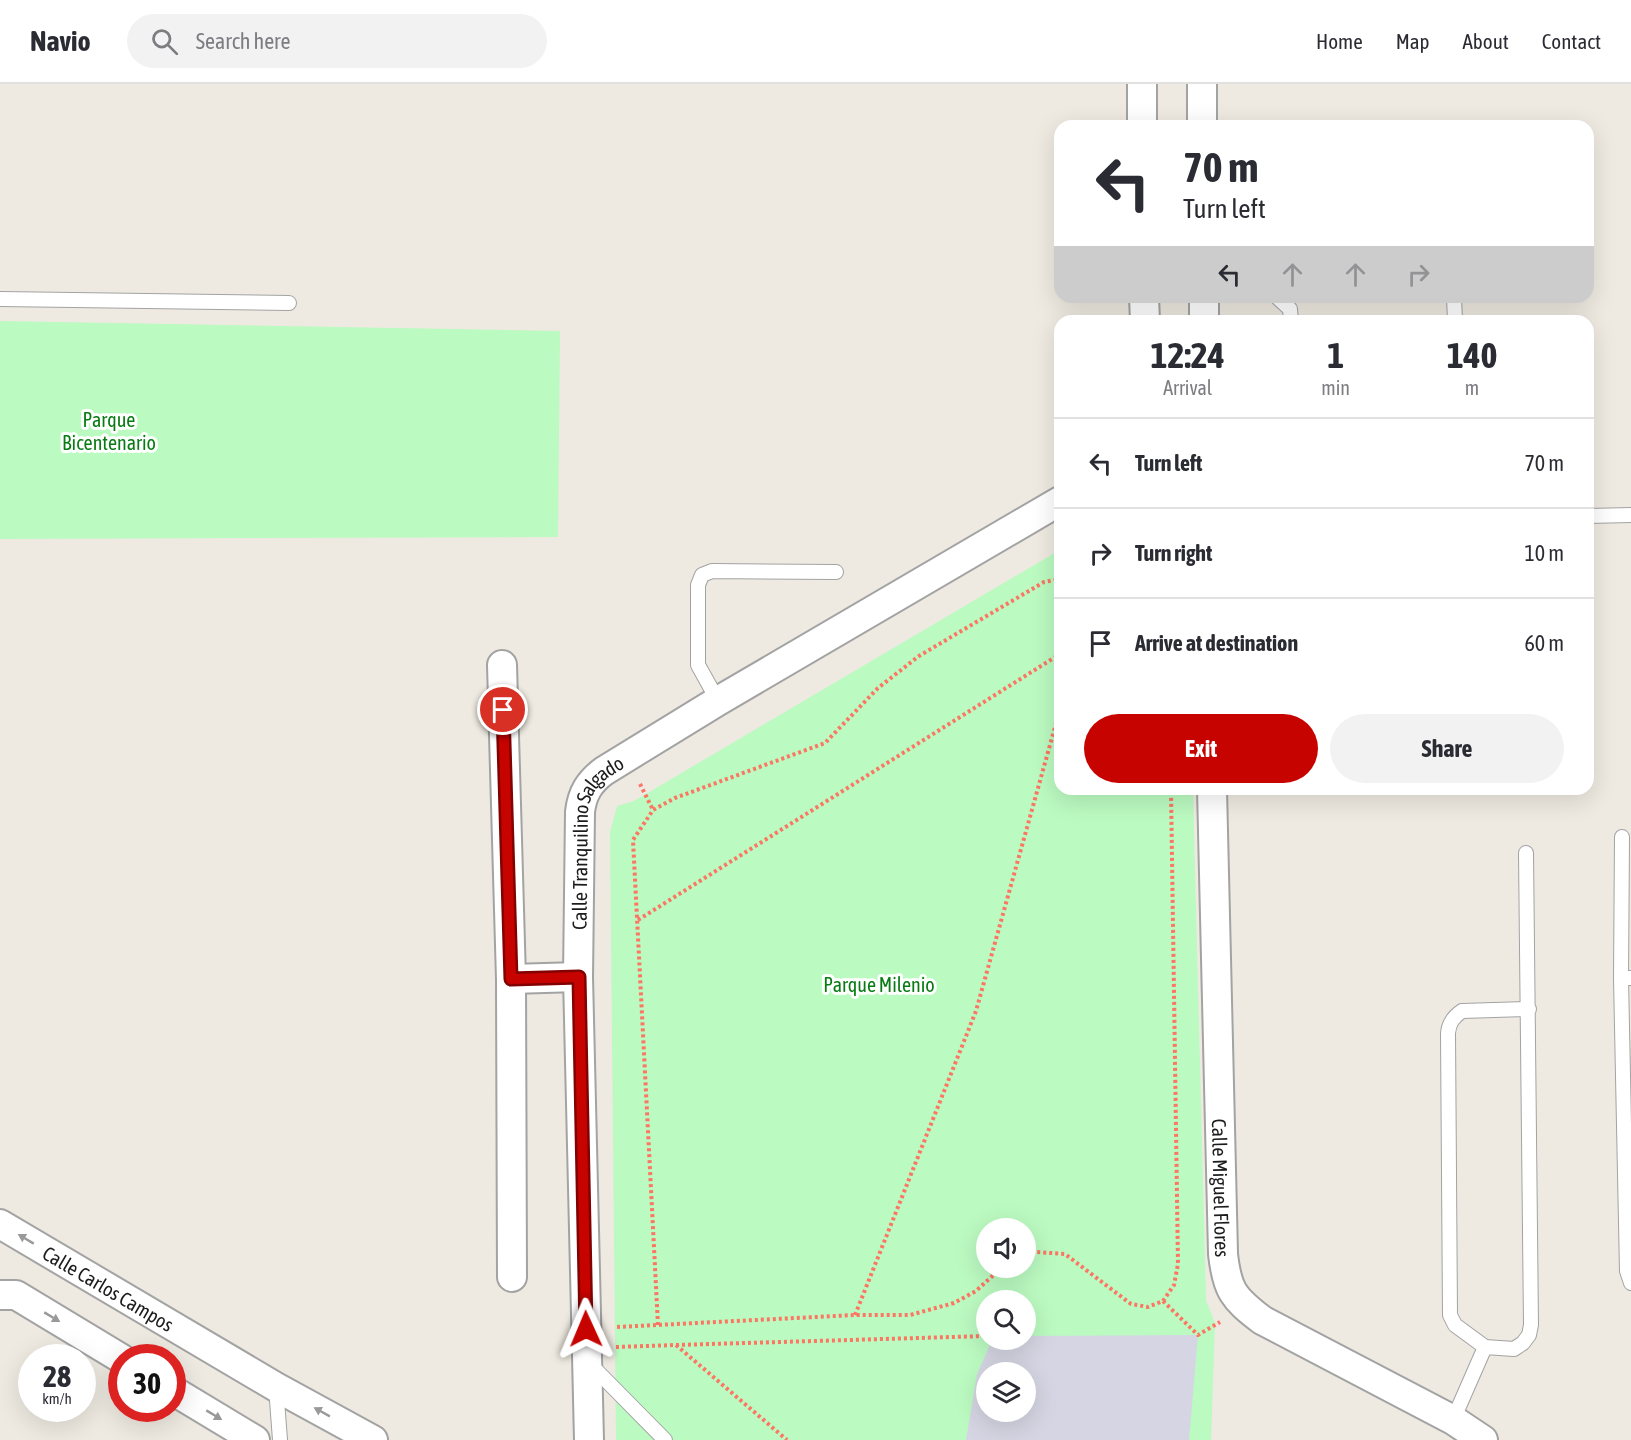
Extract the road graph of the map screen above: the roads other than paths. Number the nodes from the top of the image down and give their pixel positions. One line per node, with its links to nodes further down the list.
1 (1142, 84): 3 (street)
2 (1202, 84): 4 (street)
3 (1142, 120)
4 (1202, 120)
5 (0, 299): 6 (lane)
6 (289, 303)
7 (1054, 505): 12 (street, Calle Tranquilino Salgado)
8 (1631, 515): 9 (lane)
9 (1594, 516)
10 (836, 572): 12 (lane)
11 (502, 666): 18 (street)
12 (718, 701): 16 (street, Calle Tranquilino Salgado)
13 (1212, 795): 29 (street, Calle Miguel Flores)
14 (1622, 837): 17 (lane)
15 (1526, 853): 19 (lane)
16 (579, 977): 18 (street); 24 (street, Calle Tranquilino Salgado)
17 (1626, 978): 22 (lane)
18 (511, 979): 21 (street)
19 (1529, 1009): 25 (lane); 25 (lane)
20 (0, 1224): 27 (street, Calle Carlos Campos, one-way to 20)
21 (512, 1277)
22 (1631, 1283)
23 (0, 1295): 26 (street, one-way to 26)
24 (587, 1346): 33 (street, Calle Tranquilino Salgado); 34 (lane)
25 (1485, 1347): 29 (lane)
26 (108, 1351)
27 (276, 1387): 31 (lane); 32 (street, Calle Carlos Campos, one-way to 27)
28 (186, 1398): 30 (street, one-way to 30)
29 (1453, 1420): 35 (street, Calle Miguel Flores)
30 (255, 1440)
31 (280, 1440)
32 (373, 1440)
33 (588, 1440)
34 (665, 1440)
35 (1483, 1440)

